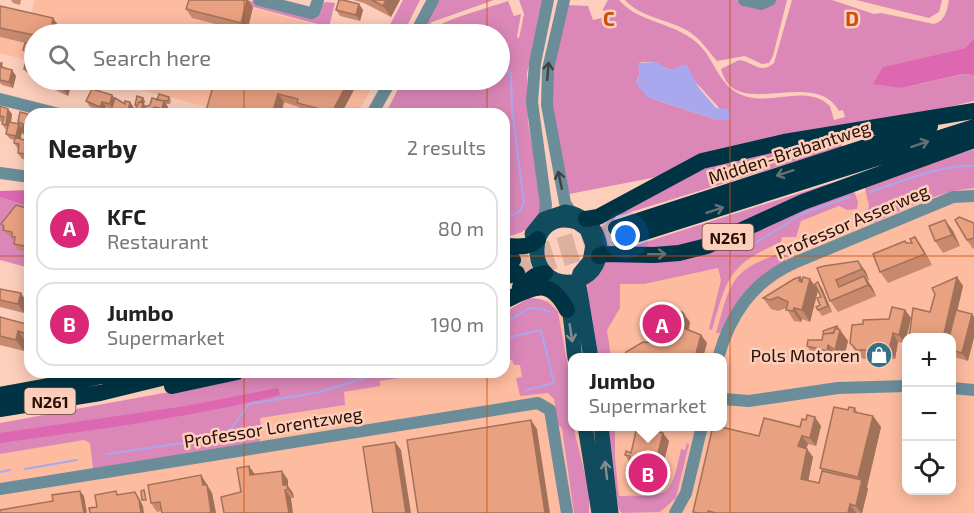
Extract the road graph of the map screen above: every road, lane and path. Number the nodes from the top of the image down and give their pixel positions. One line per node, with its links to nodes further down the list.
1 (259, 0): 7 (street)
2 (433, 0): 8 (street)
3 (744, 0): 4 (street)
4 (770, 0)
5 (547, 2): 19 (street)
6 (563, 4): 20 (street, one-way to 6)
7 (316, 6)
8 (420, 24)
9 (386, 90): 12 (street)
10 (0, 99): 11 (street)
11 (35, 108)
12 (376, 108)
13 (974, 111): 14 (highway, Midden-Brabantweg / N261, one-way to 14); 20 (highway, N261)
14 (974, 127)
15 (974, 140): 23 (highway, N261, one-way to 15)
16 (0, 173): 17 (street)
17 (24, 176)
18 (974, 196): 32 (street, Professor Asserweg)
19 (549, 219): 20 (main road); 21 (main road)
20 (583, 221): 23 (main road); 26 (main road)
21 (535, 237): 22 (highway); 24 (highway); 25 (main road)
22 (510, 240)
23 (599, 256): 26 (main road)
24 (510, 262)
25 (552, 277): 26 (main road); 27 (highway); 29 (main road)
26 (582, 278): 31 (main road)
27 (510, 296)
28 (510, 297): 29 (highway)
29 (567, 310): 30 (main road, one-way to 30)
30 (574, 353)
31 (590, 353)
32 (720, 353)
33 (76, 378): 39 (highway, N261)
34 (95, 378): 39 (highway, N261)
35 (161, 378): 41 (highway, N261)
36 (210, 378): 41 (highway, N261)
37 (902, 386): 43 (street)
38 (956, 388): 40 (street)
39 (37, 390): 42 (highway, N261)
40 (974, 390)
41 (100, 393): 44 (highway, N261)
42 (0, 395)
43 (727, 399)
44 (0, 409)
45 (586, 431): 48 (main road)
46 (602, 431): 53 (main road, one-way to 46)
47 (701, 431): 54 (street)
48 (594, 481): 51 (street); 52 (main road)
49 (0, 489): 50 (street, Professor Lorentzweg)
50 (567, 513)
51 (592, 513)
52 (599, 513)
53 (611, 513)
54 (675, 513)

